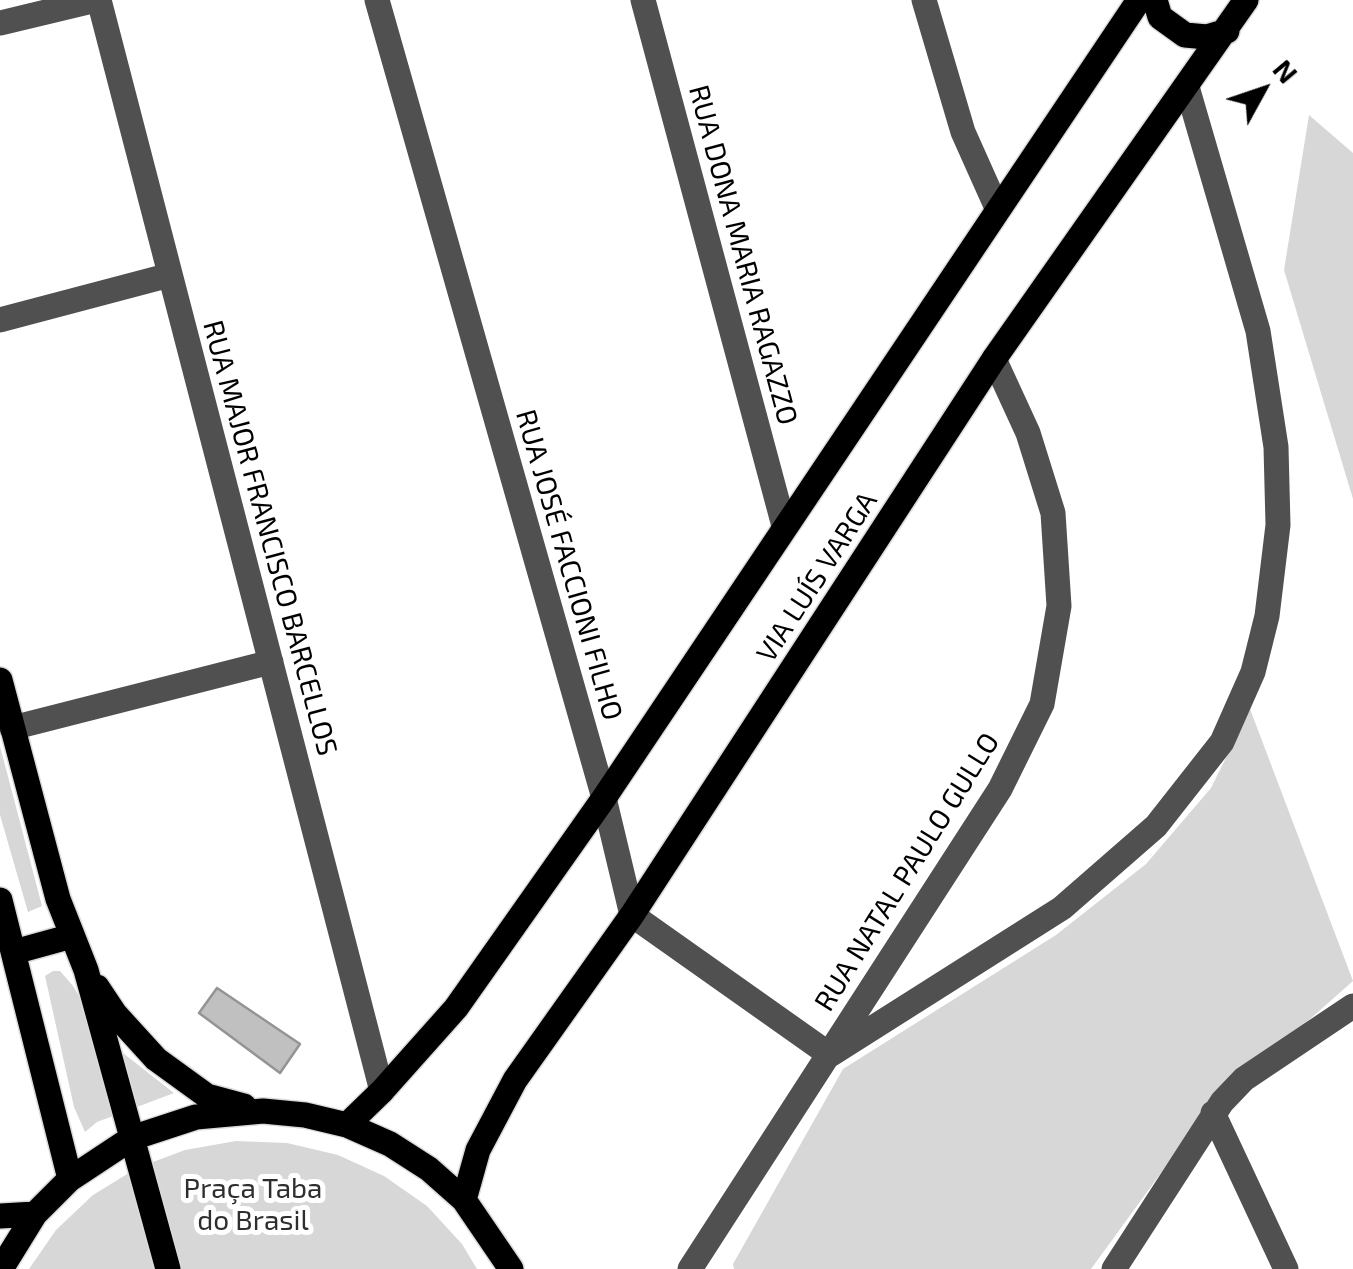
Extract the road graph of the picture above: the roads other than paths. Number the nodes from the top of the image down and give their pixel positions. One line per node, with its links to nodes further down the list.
1 (98, 0): 8 (street); 12 (street, RUA MAJOR FRANCISCO BARCELLOS)
2 (376, 0): 19 (street, RUA JOSÉ FACCIONI FILHO)
3 (643, 0): 15 (street, RUA DONA MARIA RAGAZZO)
4 (924, 0): 11 (street)
5 (1140, 0): 11 (main road, VIA LUÍS VARGA)
6 (1155, 0): 9 (main road)
7 (1246, 0): 9 (main road, VIA LUÍS VARGA)
8 (0, 23)
9 (1228, 30): 10 (main road, VIA LUÍS VARGA)
10 (1187, 87): 14 (main road, VIA LUÍS VARGA); 26 (street)
11 (998, 208): 15 (main road, VIA LUÍS VARGA)
12 (170, 275): 13 (street); 16 (street, RUA MAJOR FRANCISCO BARCELLOS)
13 (0, 320)
14 (994, 359): 21 (main road, VIA LUÍS VARGA); 26 (street, RUA NATAL PAULO GULLO)
15 (784, 526): 19 (main road, VIA LUÍS VARGA)
16 (271, 662): 18 (street); 27 (street, RUA MAJOR FRANCISCO BARCELLOS)
17 (0, 680): 18 (main road)
18 (12, 728): 22 (main road)
19 (604, 798): 21 (street, RUA JOSÉ FACCIONI FILHO); 27 (main road, VIA LUÍS VARGA)
20 (0, 900): 23 (main road)
21 (632, 915): 26 (street); 33 (main road, VIA LUÍS VARGA)
22 (72, 936): 23 (main road); 24 (main road)
23 (14, 952): 32 (main road)
24 (86, 970): 28 (main road); 31 (main road)
25 (1353, 1006): 29 (street)
26 (830, 1056): 36 (street, RUA NATAL PAULO GULLO)
27 (382, 1092): 30 (main road, VIA LUÍS VARGA)
28 (263, 1110): 30 (main road); 31 (main road)
29 (1213, 1113): 42 (street); 43 (street)
30 (347, 1125): 33 (main road)
31 (132, 1138): 32 (main road); 38 (main road)
32 (70, 1179): 34 (main road)
33 (464, 1200): 39 (main road)
34 (35, 1214): 35 (main road); 37 (main road)
35 (0, 1216)
36 (709, 1238): 40 (street, RUA NATAL PAULO GULLO); 41 (street)
37 (6, 1261)
38 (168, 1269)
39 (510, 1269)
40 (690, 1269)
41 (712, 1269)
42 (1114, 1269)
43 (1286, 1269)

